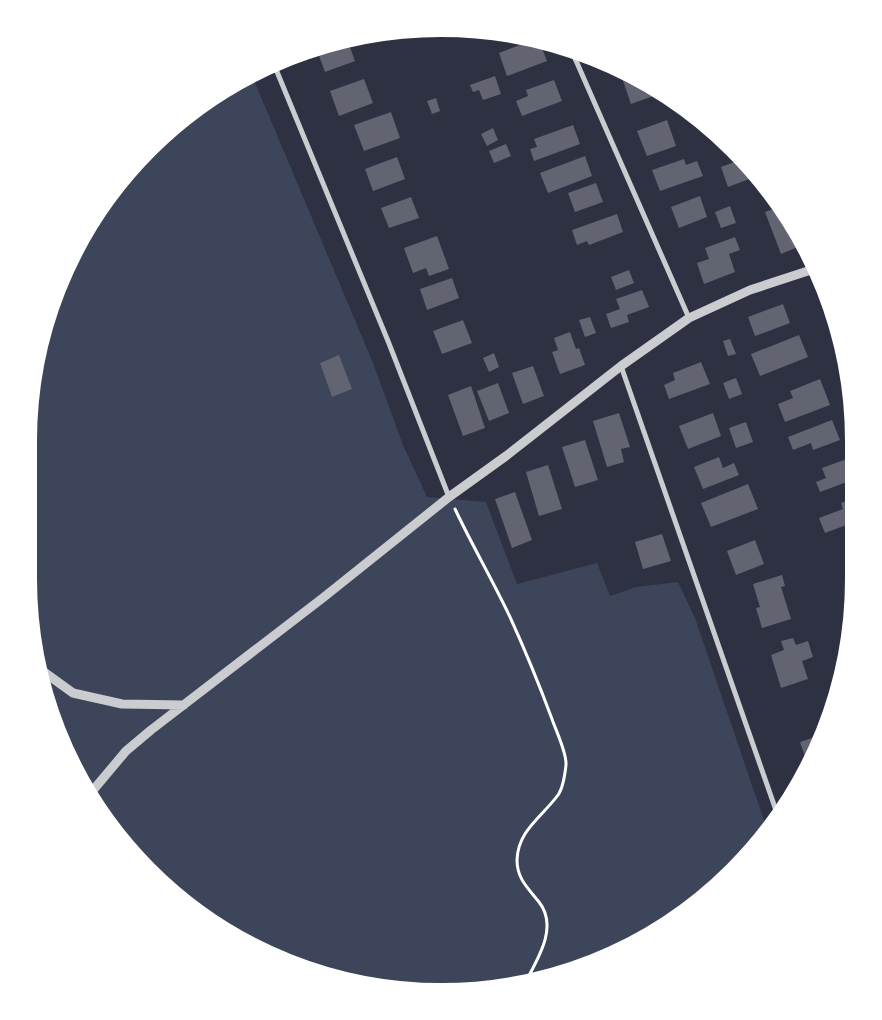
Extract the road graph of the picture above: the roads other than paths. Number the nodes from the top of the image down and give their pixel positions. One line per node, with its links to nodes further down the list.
1 (574, 56): 4 (street)
2 (276, 69): 6 (street)
3 (810, 270): 4 (street)
4 (688, 318): 5 (street)
5 (621, 366): 6 (street); 10 (street)
6 (449, 497): 8 (street)
7 (45, 673): 8 (street)
8 (184, 705): 9 (street)
9 (93, 791)
10 (776, 810)

